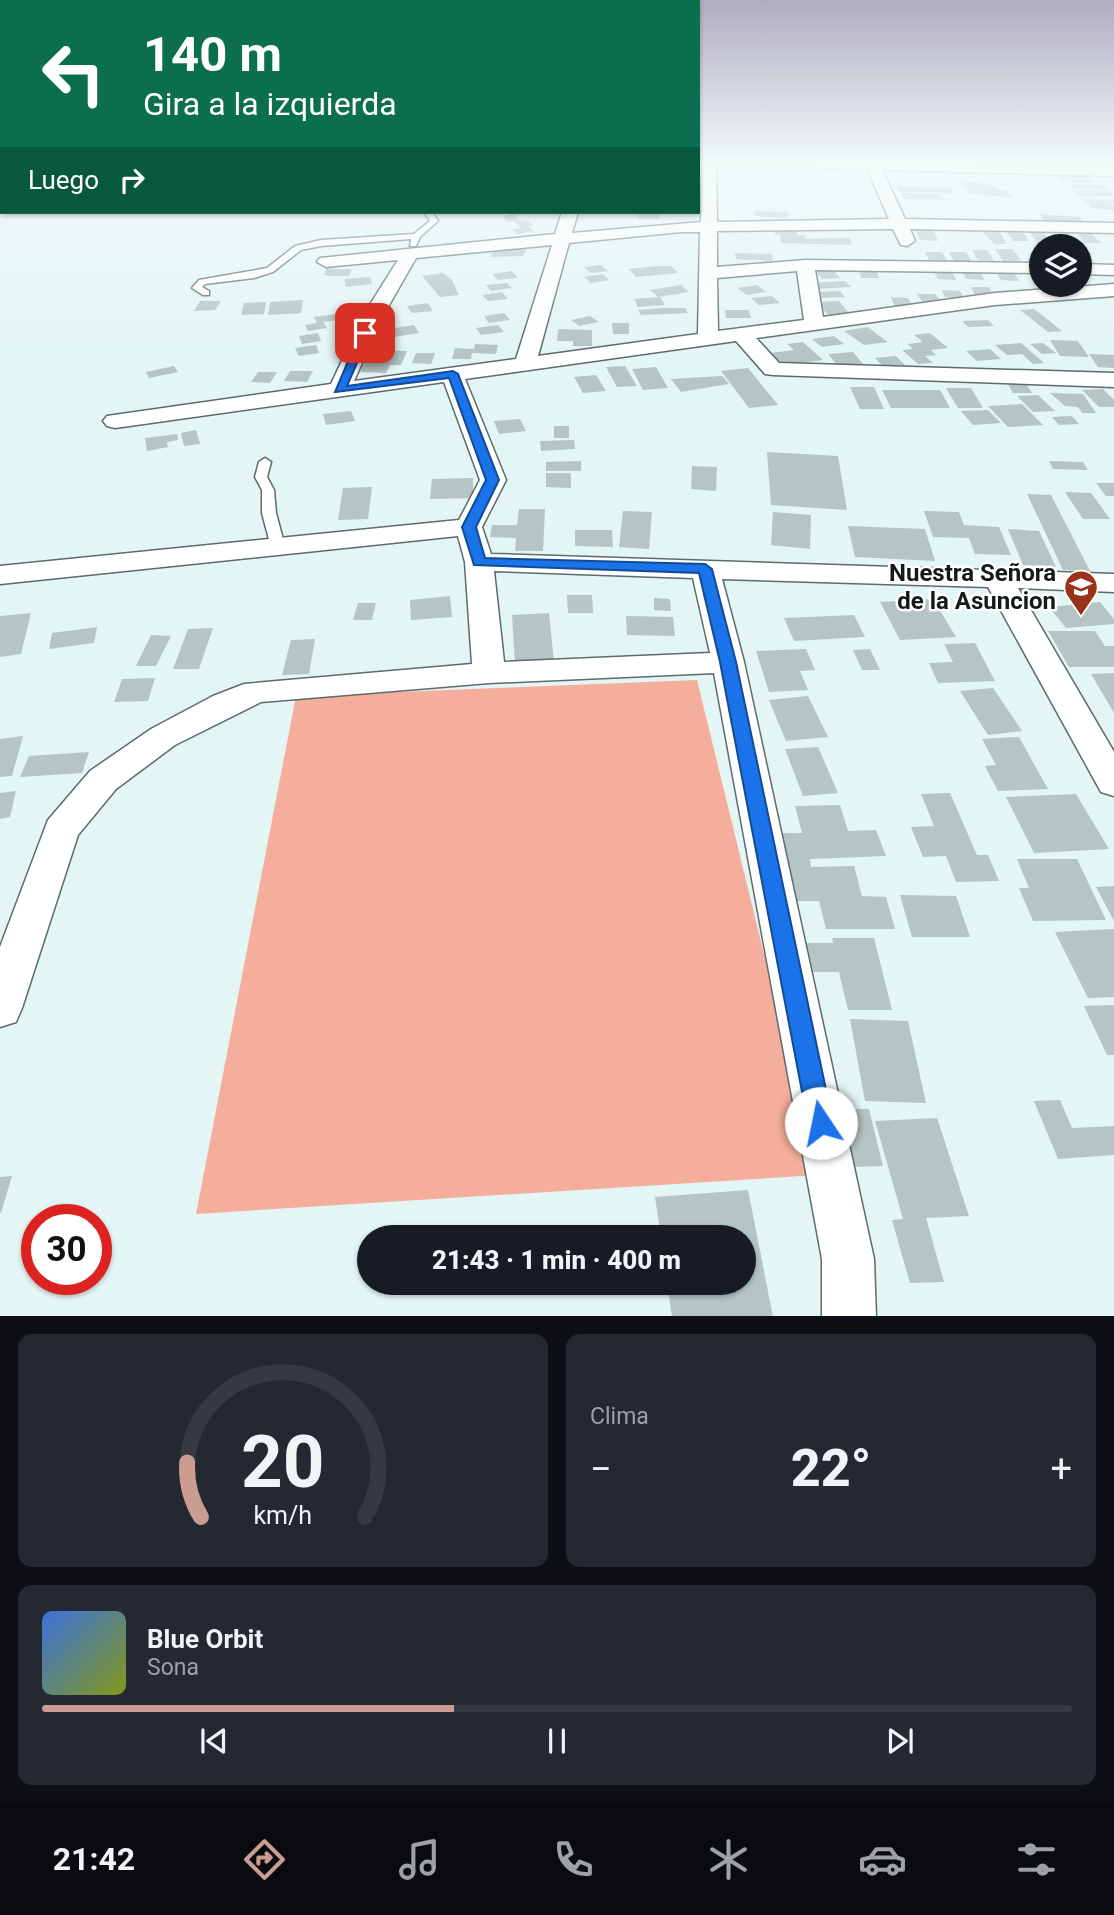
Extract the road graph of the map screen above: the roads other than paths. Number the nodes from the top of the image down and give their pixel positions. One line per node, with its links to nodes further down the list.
1 (431, 223): 7 (lane)
2 (566, 223): 6 (street)
3 (900, 225): 4 (street); 5 (street); 10 (street)
4 (709, 226): 6 (street); 14 (street)
5 (1114, 228)
6 (561, 238): 7 (street); 20 (street)
7 (413, 245): 8 (street); 16 (lane); 23 (street)
8 (326, 262)
9 (805, 265): 10 (street); 14 (street); 17 (street)
10 (918, 265): 11 (street)
11 (1029, 268)
12 (1092, 269): 13 (street)
13 (1114, 270)
14 (709, 274): 19 (street)
15 (1114, 290): 17 (street)
16 (206, 293)
17 (814, 324): 18 (street)
18 (741, 334): 19 (street); 22 (street)
19 (708, 339): 20 (street)
20 (525, 364): 21 (street)
21 (453, 374): 23 (street); 26 (street)
22 (1114, 380)
23 (339, 390): 24 (street)
24 (115, 421)
25 (265, 462): 27 (lane)
26 (469, 527): 27 (street); 28 (street)
27 (278, 547): 30 (street)
28 (480, 562): 29 (street); 34 (street)
29 (705, 569): 31 (street); 33 (street)
30 (0, 575)
31 (998, 578): 32 (street); 35 (street)
32 (1114, 583)
33 (728, 662): 34 (street); 37 (street)
34 (489, 673): 36 (street)
35 (1114, 783)
36 (0, 1008)
37 (849, 1316)

